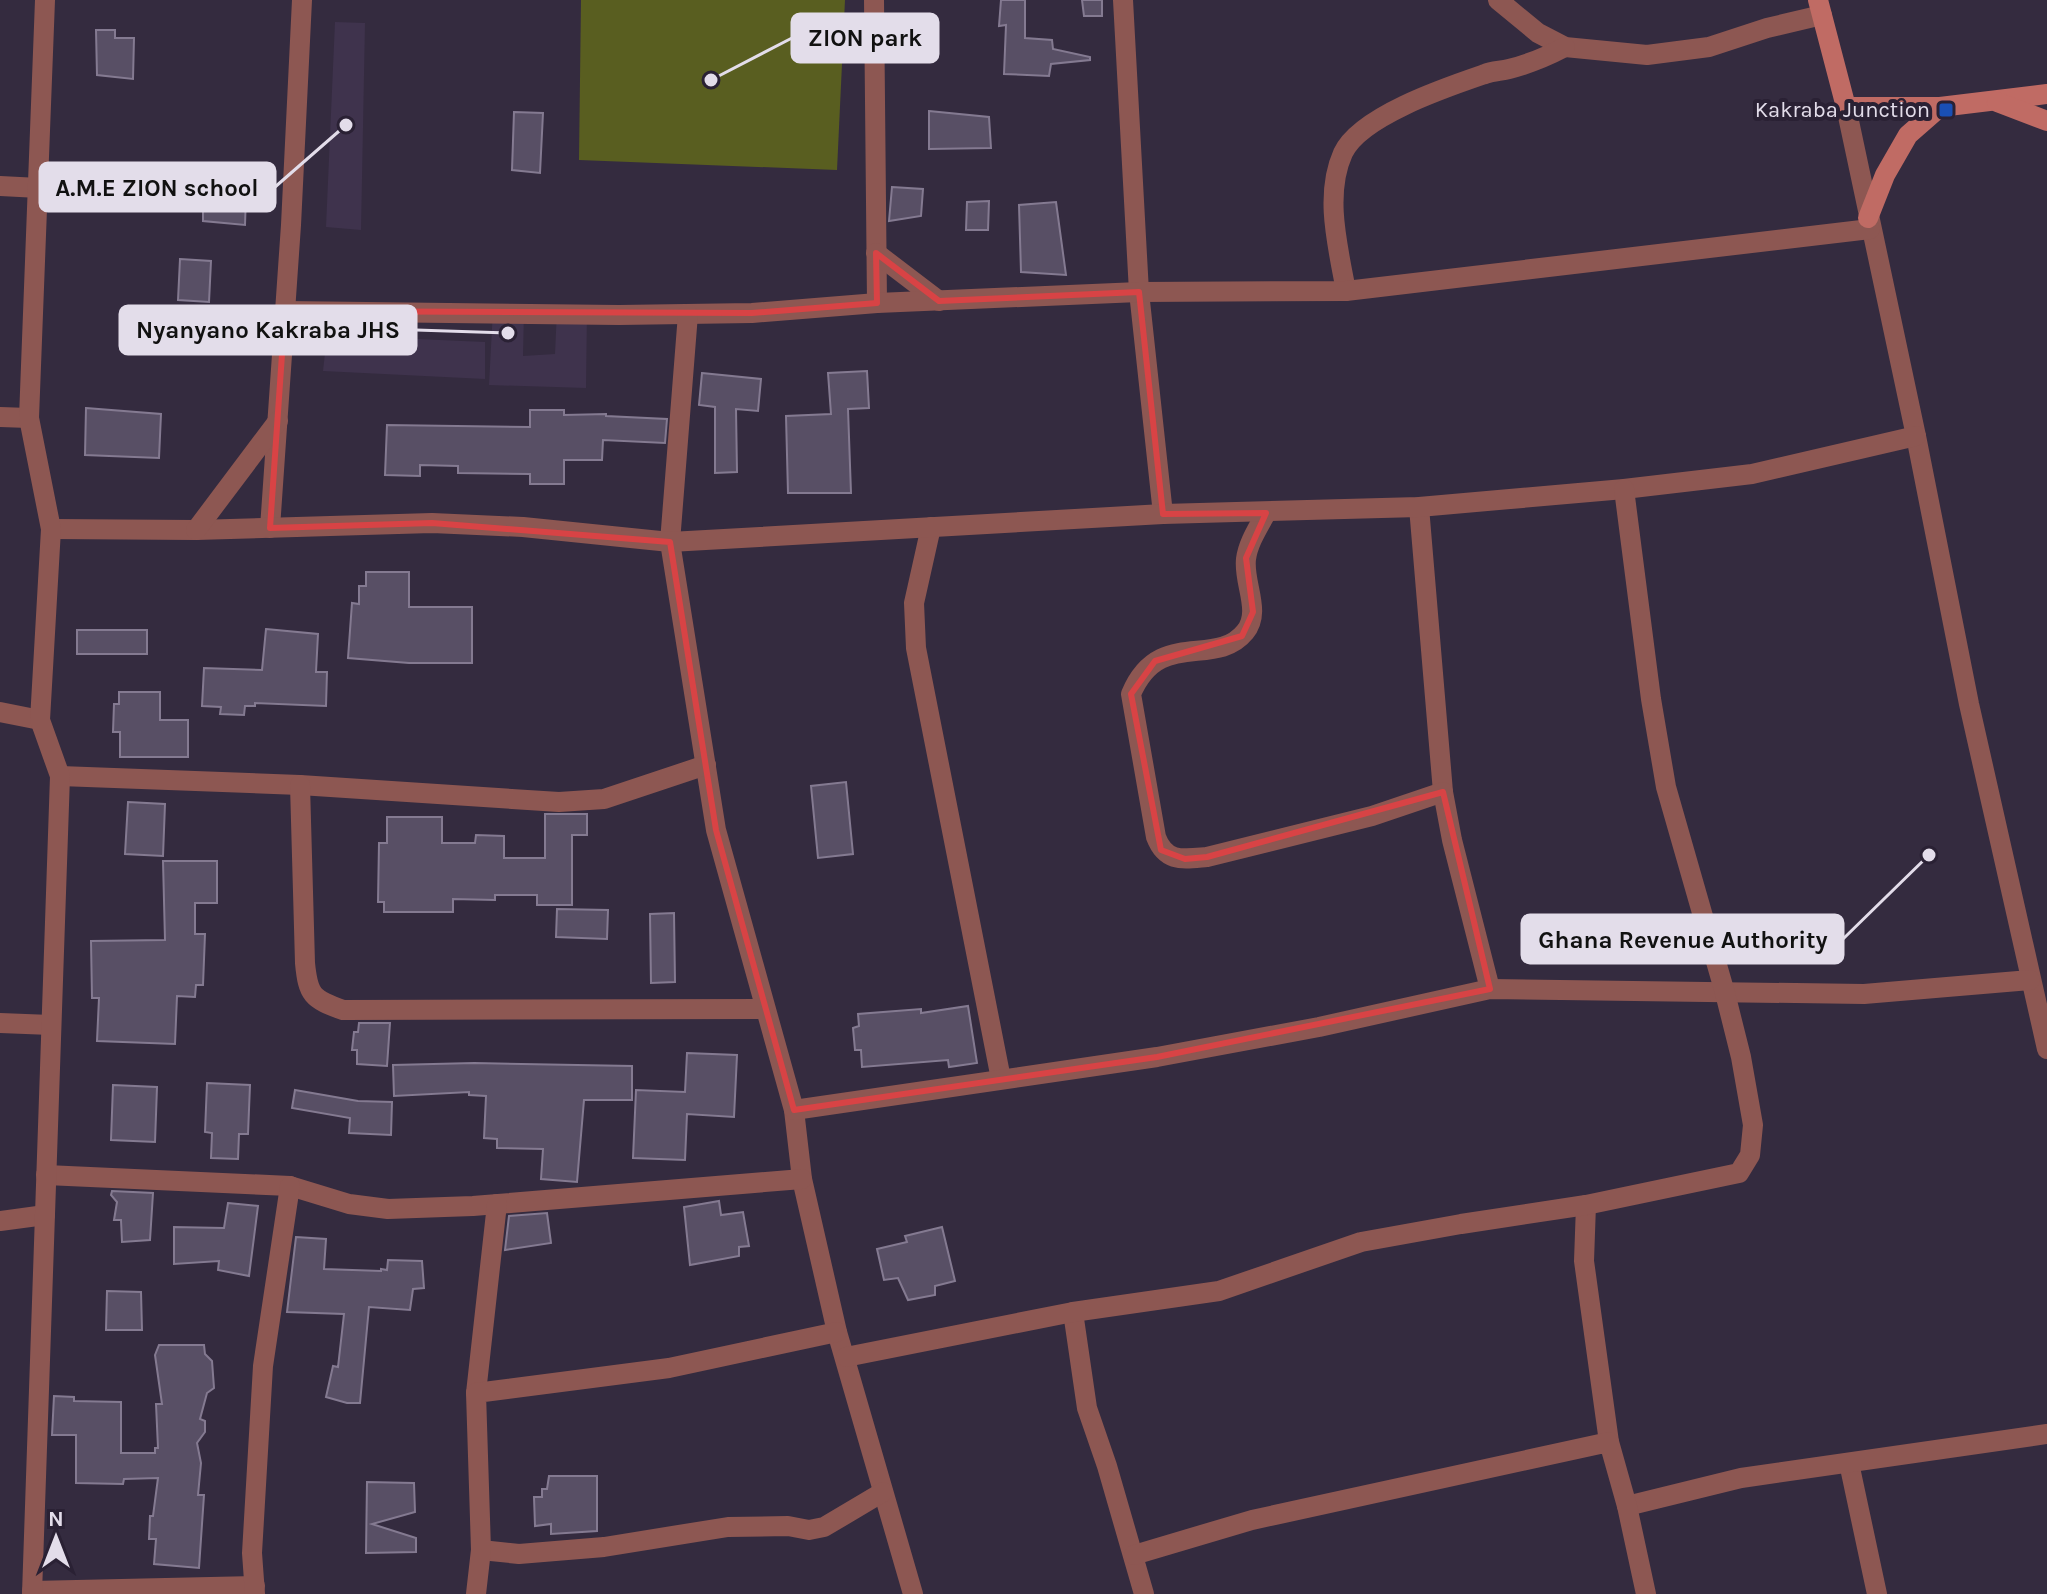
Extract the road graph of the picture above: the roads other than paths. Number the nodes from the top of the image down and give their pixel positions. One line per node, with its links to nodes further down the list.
1 (45, 0): 14 (street)
2 (302, 0): 21 (street)
3 (874, 0): 16 (street)
4 (1123, 0): 18 (street)
5 (1498, 0): 7 (street)
6 (1820, 8): 7 (street); 10 (street)
7 (1565, 47): 17 (street)
8 (2047, 94): 9 (street)
9 (1997, 102): 11 (street); 12 (street)
10 (1846, 107): 11 (street); 15 (street)
11 (1940, 107): 15 (street)
12 (2047, 121)
13 (0, 186): 14 (street)
14 (39, 188): 24 (street)
15 (1869, 224): 17 (street); 26 (street)
16 (876, 253): 19 (street); 20 (street)
17 (1346, 291): 18 (street)
18 (1139, 292): 19 (street); 30 (street)
19 (939, 301): 20 (street)
20 (877, 303): 22 (street)
21 (285, 311): 22 (street); 25 (street)
22 (688, 314): 35 (street)
23 (0, 417): 24 (street)
24 (29, 418): 33 (street)
25 (278, 421): 32 (street); 34 (street)
26 (1916, 436): 27 (street); 42 (street)
27 (1624, 489): 28 (street); 44 (street)
28 (1419, 507): 29 (street); 41 (street)
29 (1266, 513): 30 (street); 41 (street)
30 (1163, 514): 31 (street)
31 (931, 527): 35 (street); 49 (street)
32 (270, 528): 34 (street); 35 (street)
33 (51, 529): 34 (street); 37 (street)
34 (196, 530)
35 (670, 542): 38 (street)
36 (0, 712): 37 (street)
37 (40, 720): 39 (street)
38 (706, 765): 40 (street); 45 (street)
39 (60, 776): 40 (street); 47 (street)
40 (300, 785): 45 (street)
41 (1443, 792): 43 (street)
42 (2030, 980): 44 (street); 48 (street)
43 (1490, 989): 44 (street); 49 (street)
44 (1725, 993): 55 (street)
45 (765, 1009): 50 (street)
46 (0, 1023): 47 (street)
47 (51, 1025): 51 (street)
48 (2047, 1049)
49 (1001, 1079): 50 (street)
50 (794, 1110): 52 (street)
51 (46, 1175): 53 (street); 56 (street)
52 (802, 1179): 54 (street); 59 (street)
53 (290, 1186): 54 (street); 69 (street)
54 (497, 1204): 61 (street)
55 (1586, 1205): 58 (street); 63 (street)
56 (45, 1215): 57 (street); 70 (street)
57 (0, 1221)
58 (1073, 1312): 60 (street); 68 (street)
59 (837, 1332): 60 (street); 61 (street)
60 (846, 1357): 65 (street)
61 (476, 1393): 67 (street)
62 (2047, 1434): 64 (street)
63 (1609, 1442): 66 (street); 68 (street)
64 (1849, 1463): 66 (street); 75 (street)
65 (883, 1492): 67 (street); 72 (street)
66 (1627, 1506): 74 (street)
67 (481, 1550): 71 (street)
68 (1134, 1555): 73 (street)
69 (255, 1590): 70 (street)
70 (32, 1592)
71 (476, 1594)
72 (913, 1594)
73 (1144, 1594)
74 (1646, 1594)
75 (1877, 1594)

